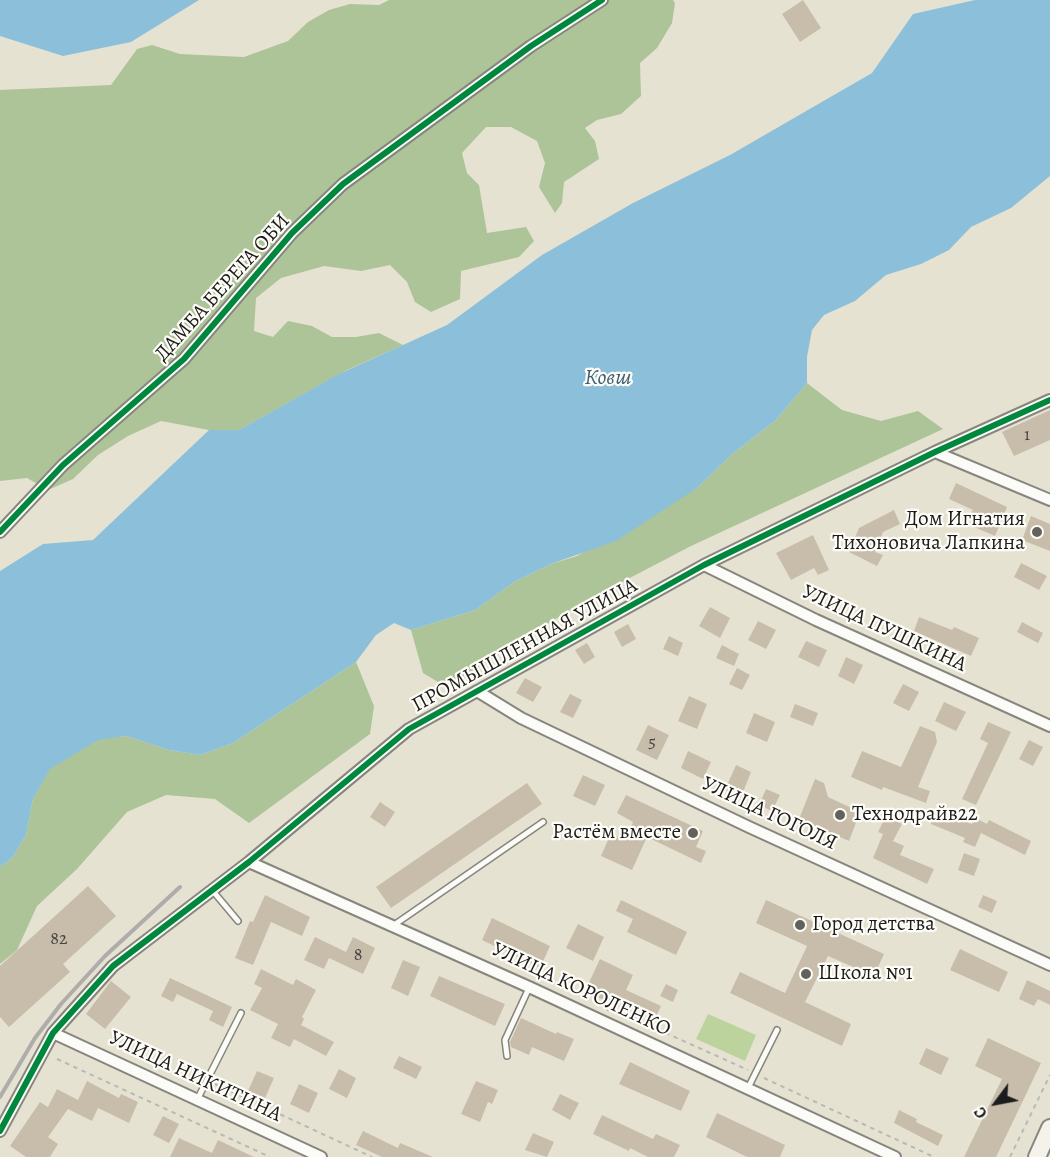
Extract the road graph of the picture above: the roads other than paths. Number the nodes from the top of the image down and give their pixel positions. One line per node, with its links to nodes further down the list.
1 (602, 0): 5 (street, ДАМБА БЕРЕГА ОБИ)
2 (1050, 400): 3 (street, ПРОМЫШЛЕННАЯ УЛИЦА)
3 (934, 452): 4 (street); 6 (street, ПРОМЫШЛЕННАЯ УЛИЦА)
4 (1050, 500)
5 (0, 532)
6 (704, 565): 7 (street, ПРОМЫШЛЕННАЯ УЛИЦА); 8 (street, УЛИЦА ПУШКИНА)
7 (477, 691): 10 (street, ПРОМЫШЛЕННАЯ УЛИЦА); 14 (street, УЛИЦА ГОГОЛЯ)
8 (1050, 726)
9 (543, 822): 13 (lane)
10 (249, 862): 11 (street, ПРОМЫШЛЕННАЯ УЛИЦА); 13 (street, УЛИЦА КОРОЛЕНКО)
11 (212, 890): 12 (lane); 18 (street, ПРОМЫШЛЕННАЯ УЛИЦА)
12 (238, 921)
13 (393, 926): 15 (street, УЛИЦА КОРОЛЕНКО)
14 (1050, 965)
15 (529, 987): 19 (lane); 20 (street, УЛИЦА КОРОЛЕНКО)
16 (241, 1013): 21 (lane)
17 (777, 1030): 20 (lane)
18 (53, 1033): 21 (street, УЛИЦА НИКИТИНА); 23 (street, ПРОМЫШЛЕННАЯ УЛИЦА)
19 (507, 1056)
20 (748, 1088): 25 (street, УЛИЦА КОРОЛЕНКО)
21 (197, 1100): 24 (street, УЛИЦА НИКИТИНА)
22 (1050, 1128): 26 (street)
23 (0, 1131)
24 (321, 1157)
25 (895, 1157)
26 (1036, 1157)

